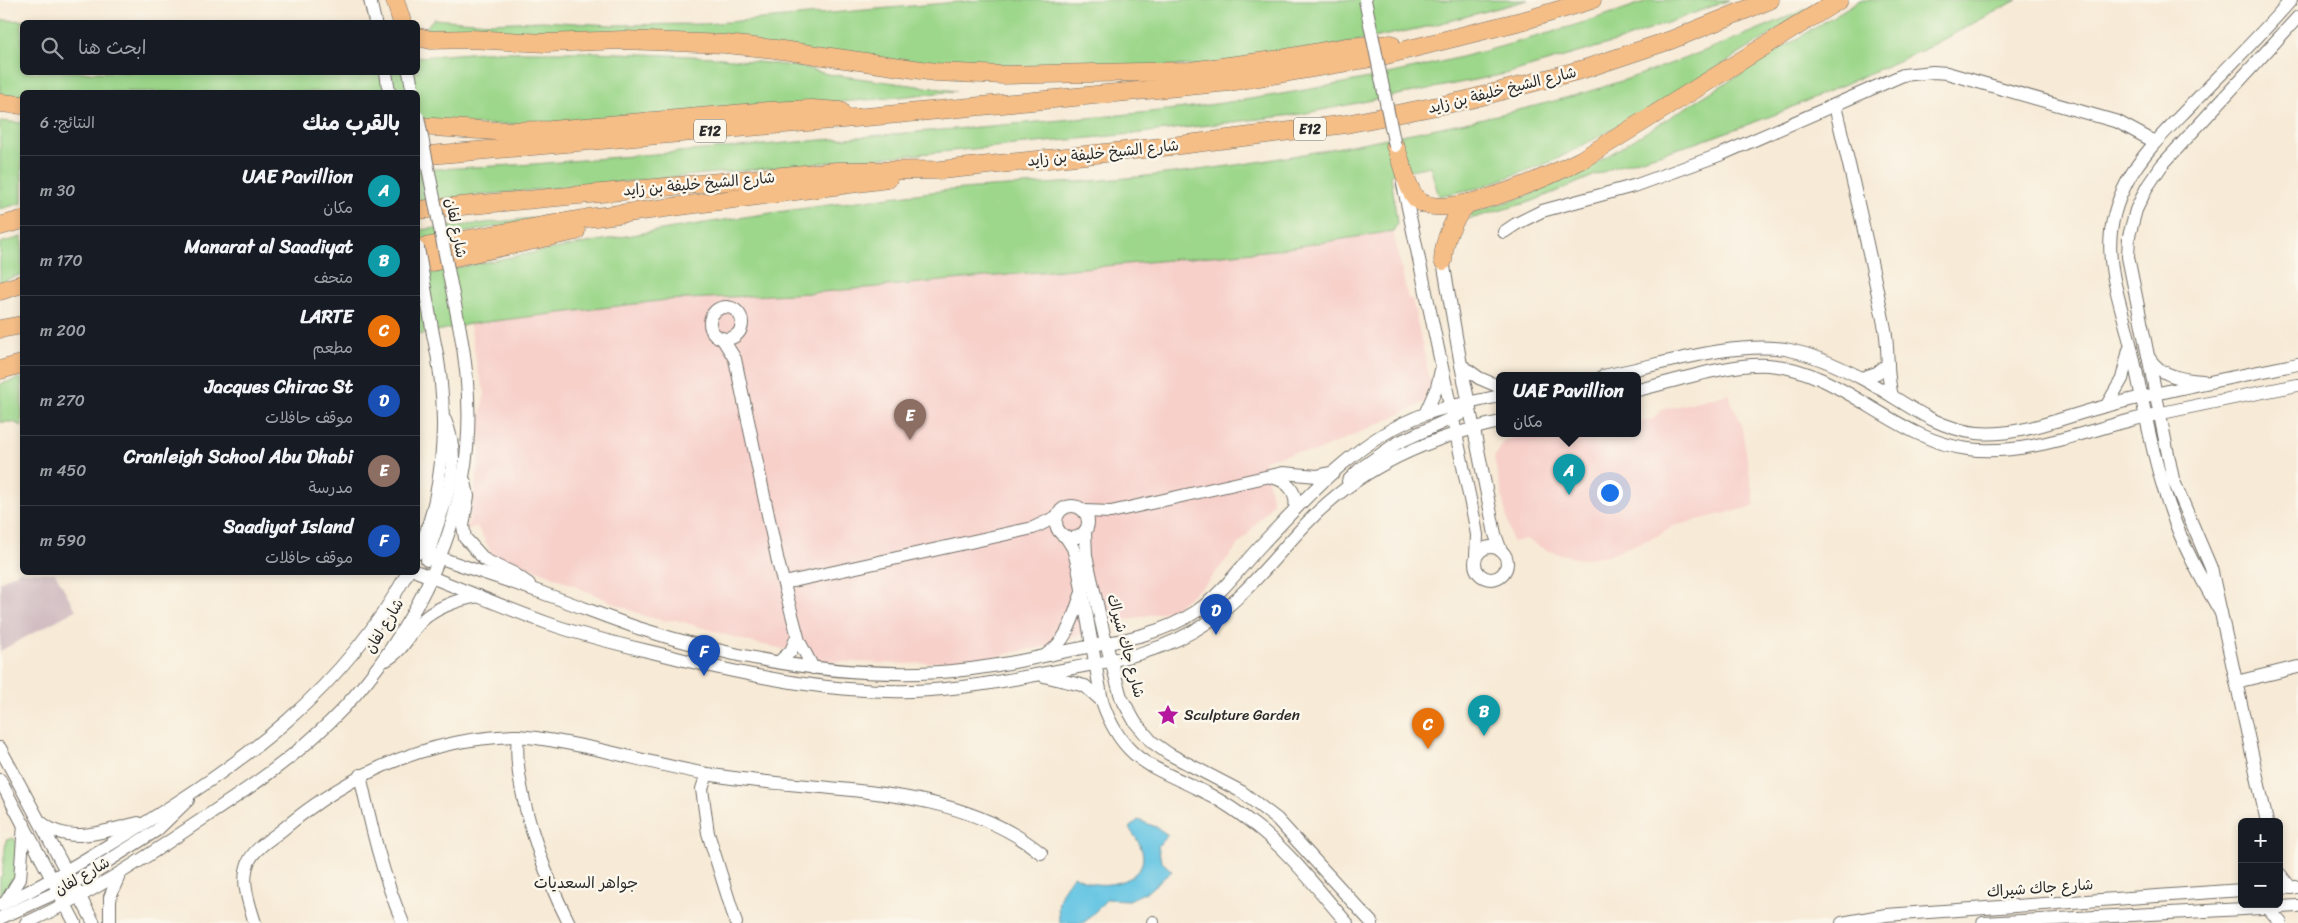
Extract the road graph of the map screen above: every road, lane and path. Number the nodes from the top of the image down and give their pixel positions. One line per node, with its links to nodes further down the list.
1 (370, 0): 10 (street)
2 (390, 0): 11 (street)
3 (395, 0): 12 (highway)
4 (1365, 0): 26 (street, bridge)
5 (1592, 0): 14 (highway, E12)
6 (1770, 0): 28 (highway, شارع الشيخ خليفة بن زايد / E12)
7 (1839, 0): 29 (highway)
8 (2291, 0): 25 (street)
9 (2298, 17): 46 (street)
10 (375, 20)
11 (395, 20)
12 (401, 20)
13 (420, 37): 14 (highway)
14 (1426, 45): 22 (highway, E12)
15 (386, 75): 17 (street)
16 (410, 75): 18 (street)
17 (389, 90)
18 (413, 90)
19 (0, 103): 20 (highway)
20 (20, 105)
21 (1835, 106): 25 (street); 34 (street); 48 (street)
22 (877, 116): 23 (highway); 27 (highway, E12)
23 (420, 126)
24 (420, 127): 74 (street, شارع لفان, bridge)
25 (2155, 142): 45 (street)
26 (1395, 146): 29 (highway); 51 (street)
27 (420, 156)
28 (941, 170): 30 (highway); 31 (highway, شارع الشيخ خليفة بن زايد / E12)
29 (1468, 203): 37 (highway)
30 (686, 206): 35 (highway); 38 (highway)
31 (420, 210)
32 (20, 221): 33 (highway)
33 (0, 226)
34 (1504, 232)
35 (420, 248)
36 (420, 259): 85 (street, شارع لفان, bridge)
37 (1443, 261): 52 (street)
38 (420, 265)
39 (20, 285): 40 (highway)
40 (0, 291)
41 (20, 325): 42 (highway)
42 (0, 329)
43 (740, 331): 44 (street); 44 (street); 47 (street)
44 (722, 338): 47 (street)
45 (2130, 343): 63 (street); 65 (street)
46 (2149, 358): 56 (street); 60 (street)
47 (735, 359): 89 (street)
48 (1888, 364): 55 (street); 61 (street)
49 (2298, 364): 56 (street)
50 (20, 365): 53 (highway)
51 (1442, 365): 66 (street); 67 (street)
52 (1461, 365): 58 (street); 64 (street)
53 (0, 370)
54 (1623, 372): 55 (street)
55 (1862, 378): 61 (street)
56 (2213, 381): 60 (street)
57 (2298, 384): 68 (street)
58 (1496, 385)
59 (1641, 389): 69 (street)
60 (2156, 394): 63 (street); 68 (street)
61 (1892, 396): 65 (street)
62 (1496, 397): 64 (street)
63 (2140, 398): 65 (street); 69 (street)
64 (1469, 403): 66 (street); 71 (street)
65 (2107, 405)
66 (1453, 412): 67 (street); 72 (street); 76 (street)
67 (1425, 414): 73 (street)
68 (2160, 414): 69 (street); 93 (street)
69 (2145, 417): 93 (street)
70 (1496, 423): 71 (street)
71 (1474, 428): 72 (street); 84 (street)
72 (1456, 433): 76 (street); 86 (street)
73 (1334, 472): 75 (street); 77 (street)
74 (463, 477): 85 (street, شارع لفان); 90 (street)
75 (1270, 477): 77 (street); 79 (street)
76 (1337, 495): 95 (street)
77 (1295, 509): 95 (street)
78 (1084, 511): 79 (street); 80 (street); 82 (street)
79 (1111, 512): 82 (street)
80 (1056, 517): 81 (street); 83 (street)
81 (1033, 528): 83 (street); 89 (street)
82 (1086, 529): 83 (street); 95 (street, شارع جاك شيراك)
83 (1064, 536): 91 (street, شارع جاك شيراك)
84 (1501, 550): 86 (street); 86 (street)
85 (426, 553): 87 (street, شارع لفان); 87 (street); 90 (street)
86 (1476, 556)
87 (424, 574): 92 (street); 97 (street, شارع لفان); 103 (street)
88 (406, 575): 111 (street, شارع لفان)
89 (784, 583): 94 (street)
90 (534, 590): 98 (street)
91 (1082, 592): 95 (street, شارع جاك شيراك); 96 (street)
92 (479, 596): 97 (street); 104 (street)
93 (2221, 613): 102 (street)
94 (797, 636): 98 (street); 100 (street)
95 (1101, 655): 96 (street); 101 (street); 104 (street); 105 (street, شارع جاك شيراك); 141 (street, شارع جاك شيراك)
96 (1039, 658): 100 (street)
97 (381, 662): 103 (street, شارع لفان)
98 (779, 662): 100 (street)
99 (2298, 667): 102 (street)
100 (813, 668)
101 (1039, 675): 104 (street); 105 (street)
102 (2236, 682): 112 (street)
103 (361, 688): 118 (street, شارع لفان)
104 (960, 688)
105 (1102, 701): 140 (street, شارع جاك شيراك)
106 (518, 736): 108 (street); 109 (street); 138 (street)
107 (0, 748): 113 (street)
108 (707, 774): 116 (street); 139 (street)
109 (360, 775): 136 (street); 137 (street)
110 (0, 780): 115 (street)
111 (196, 790): 114 (street, شارع لفان); 120 (street)
112 (2266, 818)
113 (40, 821): 114 (street); 117 (street)
114 (148, 821): 117 (street, شارع لفان)
115 (24, 824): 119 (street); 124 (street)
116 (1041, 852)
117 (67, 870): 119 (street, شارع لفان); 120 (street); 122 (street)
118 (120, 873): 123 (street, شارع لفان); 135 (street)
119 (52, 878): 122 (street); 124 (street, شارع لفان)
120 (72, 882): 123 (street); 125 (street)
121 (2238, 890): 142 (street, شارع جاك شيراك)
122 (58, 891): 125 (street); 130 (street)
123 (80, 897): 125 (street, شارع لفان); 134 (street)
124 (2, 904)
125 (65, 905): 132 (street, شارع لفان); 133 (street)
126 (2298, 906): 127 (street, شارع جاك شيراك)
127 (2283, 907)
128 (2268, 908): 129 (street, شارع جاك شيراك); 145 (street)
129 (2171, 913): 131 (street, شارع جاك شيراك); 144 (street)
130 (0, 918)
131 (1998, 922): 143 (street, شارع جاك شيراك)
132 (26, 923)
133 (75, 923)
134 (94, 923)
135 (110, 923)
136 (255, 923)
137 (403, 923)
138 (569, 923)
139 (736, 923)
140 (1347, 923)
141 (1372, 923)
142 (1842, 923)
143 (1983, 923)
144 (2159, 923)
145 (2281, 923)

